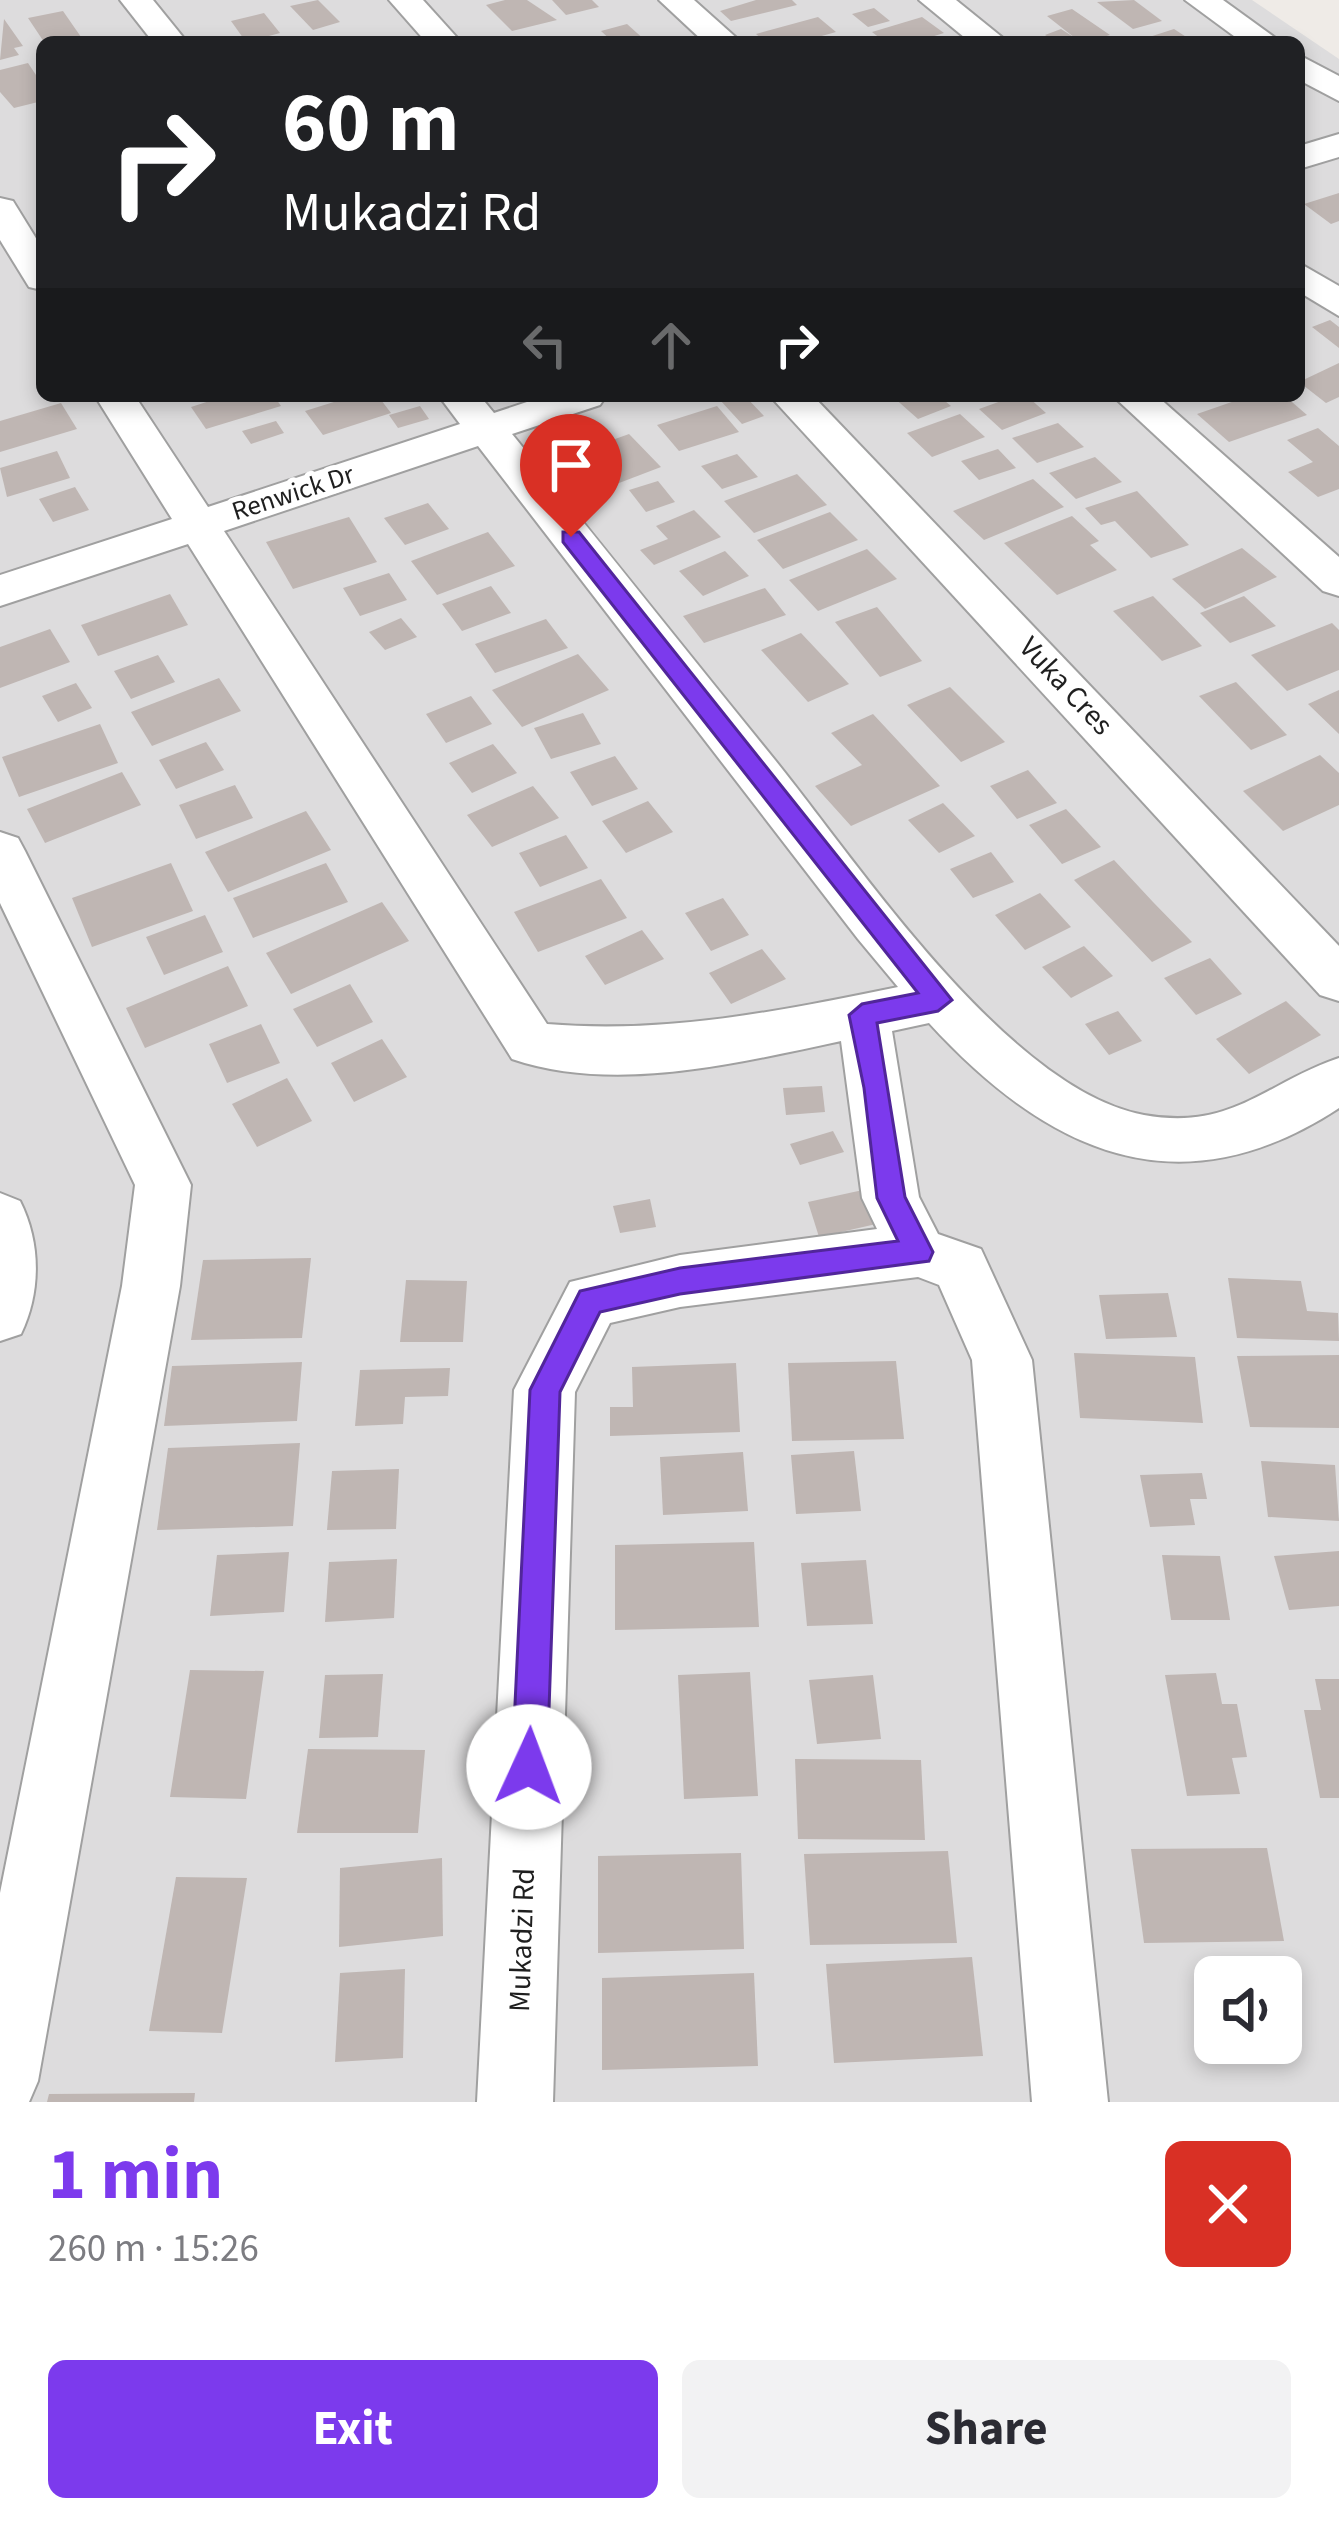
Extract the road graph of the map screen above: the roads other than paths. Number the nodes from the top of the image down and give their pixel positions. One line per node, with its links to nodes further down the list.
1 (136, 0): 6 (street)
2 (405, 0): 7 (street)
3 (675, 0): 8 (street)
4 (935, 0): 9 (street)
5 (1201, 0): 10 (street)
6 (165, 36)
7 (438, 36)
8 (717, 36)
9 (983, 36)
10 (1255, 36)
11 (1305, 69): 12 (street)
12 (1339, 91)
13 (1339, 145): 14 (street)
14 (1305, 156)
15 (0, 209): 16 (street)
16 (36, 269)
17 (1305, 278): 18 (street)
18 (1339, 304)
19 (119, 402): 24 (street)
20 (546, 402): 23 (street, Renwick Dr)
21 (796, 402): 28 (street, Vuka Cres)
22 (1139, 402): 25 (street)
23 (473, 413): 24 (street, Renwick Dr); 29 (street)
24 (197, 525): 26 (street, Renwick Dr); 30 (street)
25 (1339, 581)
26 (0, 591)
27 (0, 851): 35 (street)
28 (1339, 980)
29 (938, 1000): 30 (street); 31 (street)
30 (862, 1015): 33 (street)
31 (1339, 1080)
32 (0, 1218): 34 (street)
33 (939, 1259): 36 (street, Mukadzi Rd); 37 (street)
34 (0, 1315)
35 (0, 2080)
36 (515, 2102)
37 (1070, 2102)

